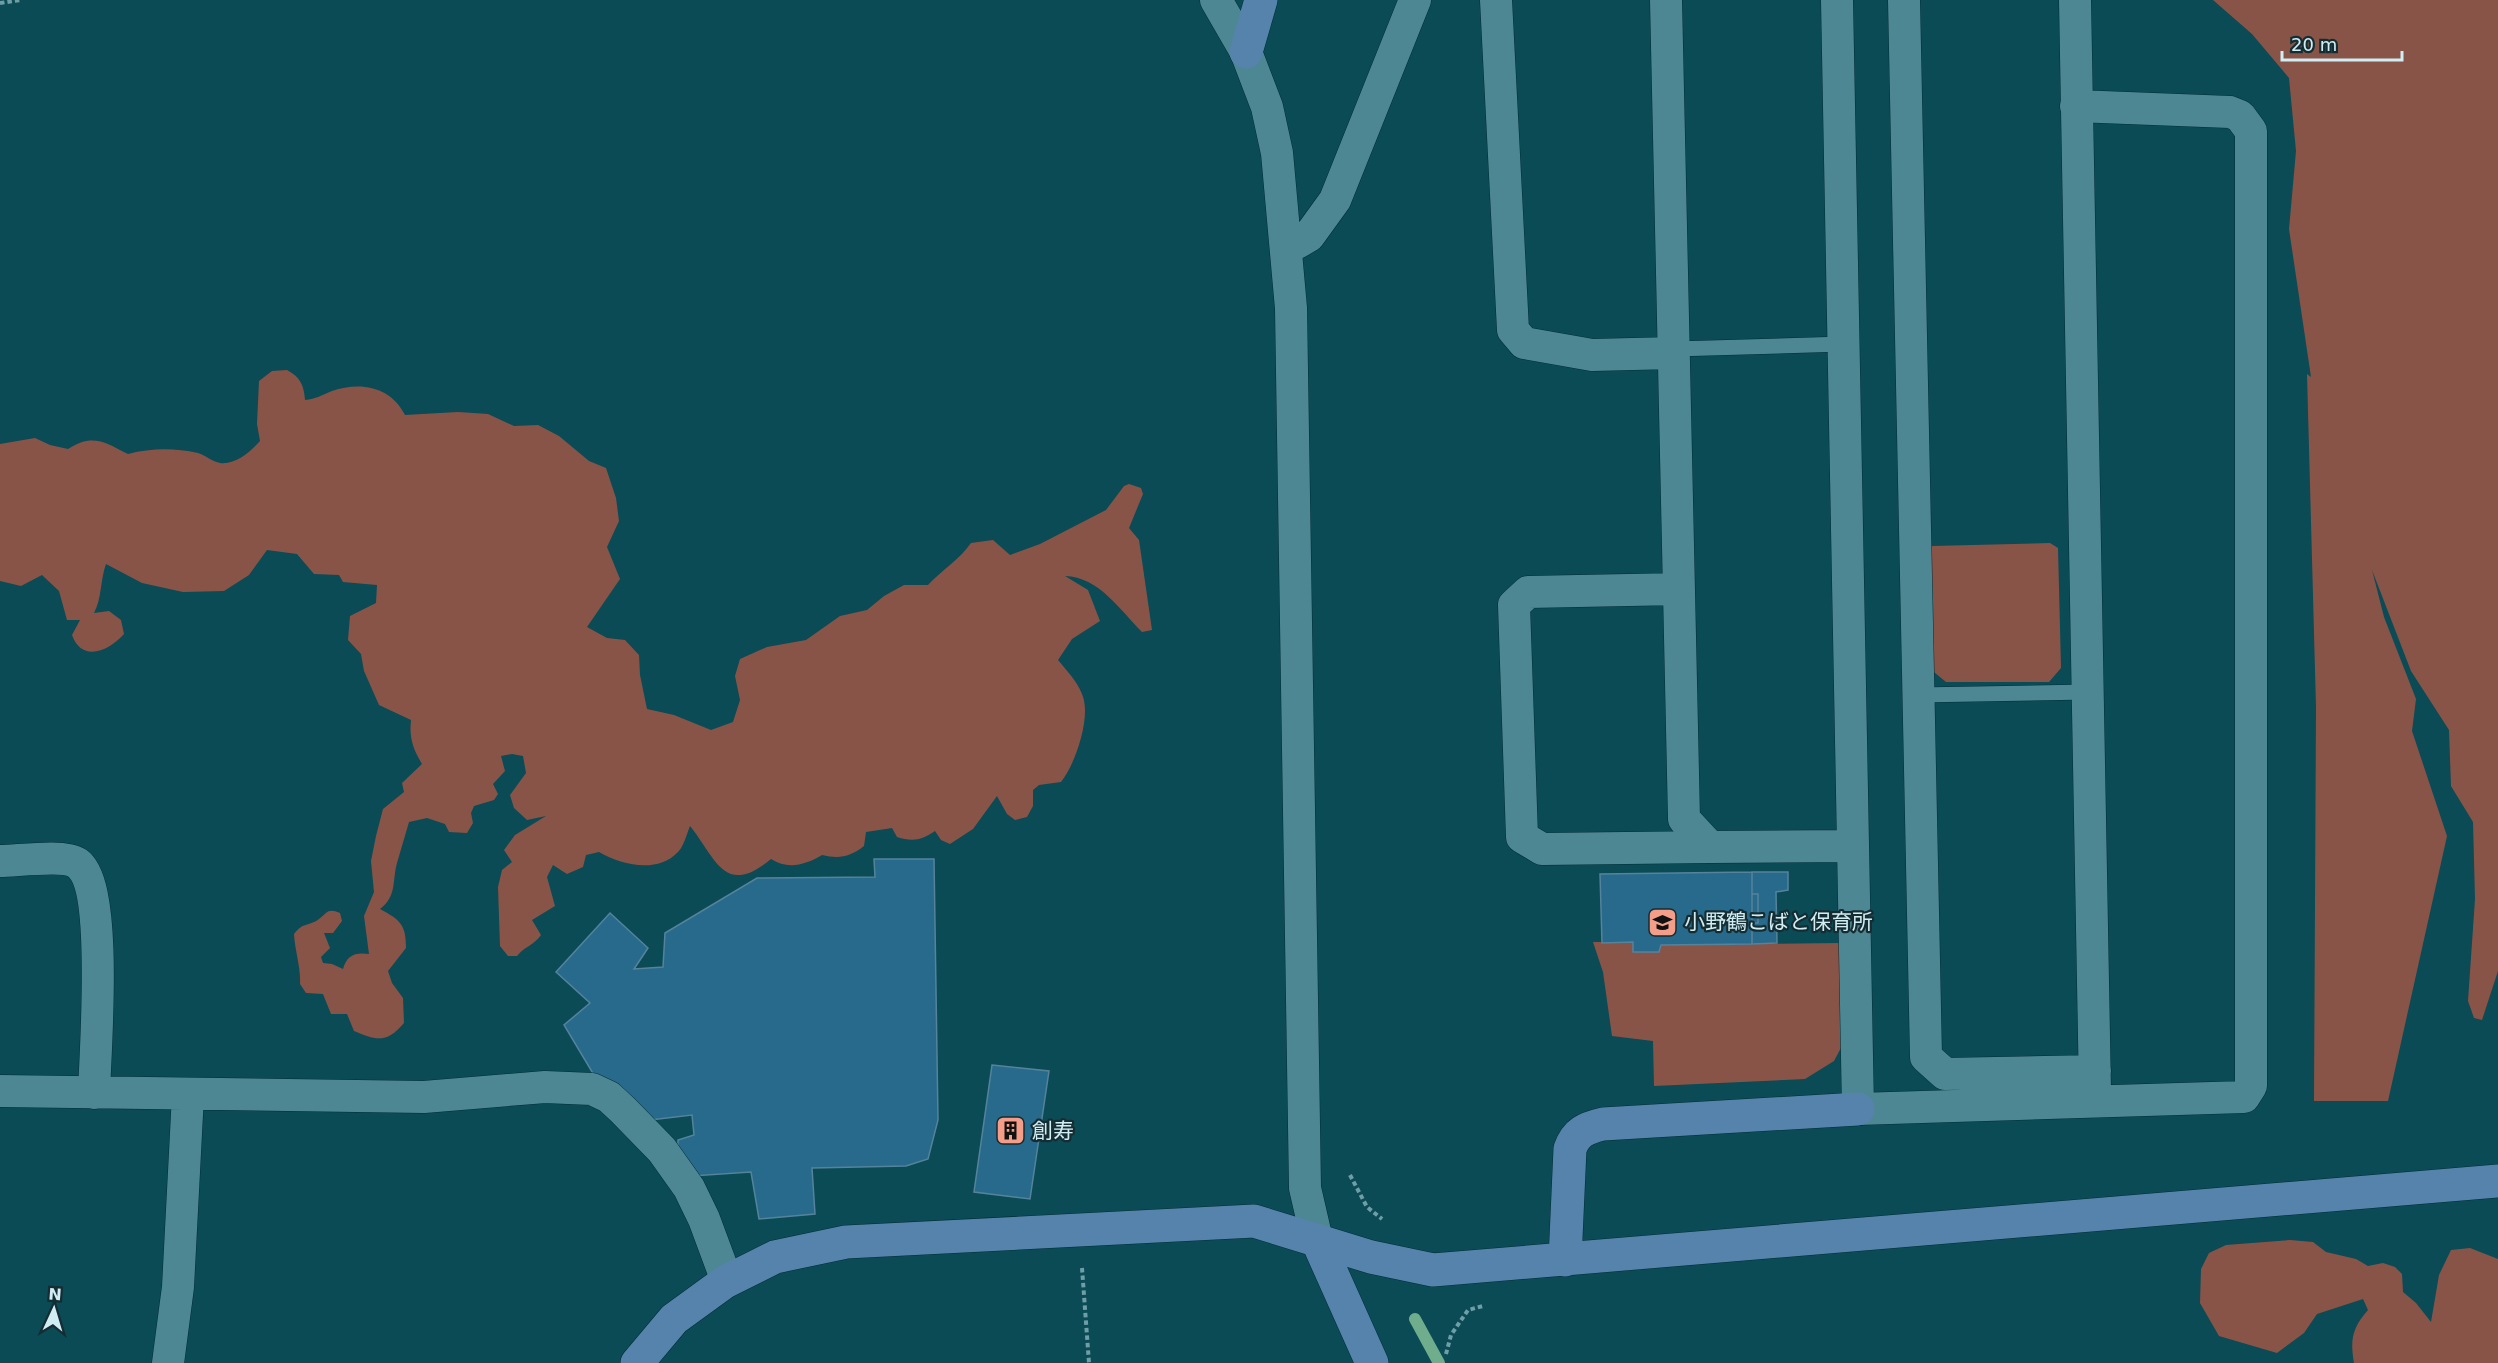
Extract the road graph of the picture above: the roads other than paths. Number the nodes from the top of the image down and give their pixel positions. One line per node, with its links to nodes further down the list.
1 (1216, 0): 9 (street)
2 (1261, 0): 9 (street)
3 (1415, 0): 11 (street)
4 (1496, 0): 13 (street)
5 (1666, 0): 13 (street)
6 (1837, 0): 12 (street)
7 (1904, 0): 16 (street)
8 (2075, 0): 10 (street)
9 (1246, 52): 11 (street)
10 (2076, 106): 15 (street); 20 (street)
11 (1286, 245): 26 (street)
12 (1844, 344): 13 (lane); 17 (street)
13 (1674, 351): 14 (street)
14 (1679, 590): 18 (street); 18 (street)
15 (2088, 692): 16 (lane); 20 (street)
16 (1918, 694): 20 (street)
17 (1853, 846): 18 (street); 24 (street)
18 (1710, 847)
19 (0, 861): 22 (street)
20 (2095, 1087): 24 (street)
21 (0, 1091): 22 (street)
22 (94, 1093): 23 (street)
23 (188, 1095): 28 (street); 29 (street)
24 (1858, 1109): 27 (street)
25 (2498, 1181): 27 (street)
26 (1317, 1240): 27 (street); 28 (street); 31 (street)
27 (1565, 1260)
28 (727, 1281): 30 (street)
29 (168, 1363)
30 (637, 1363)
31 (1372, 1363)

